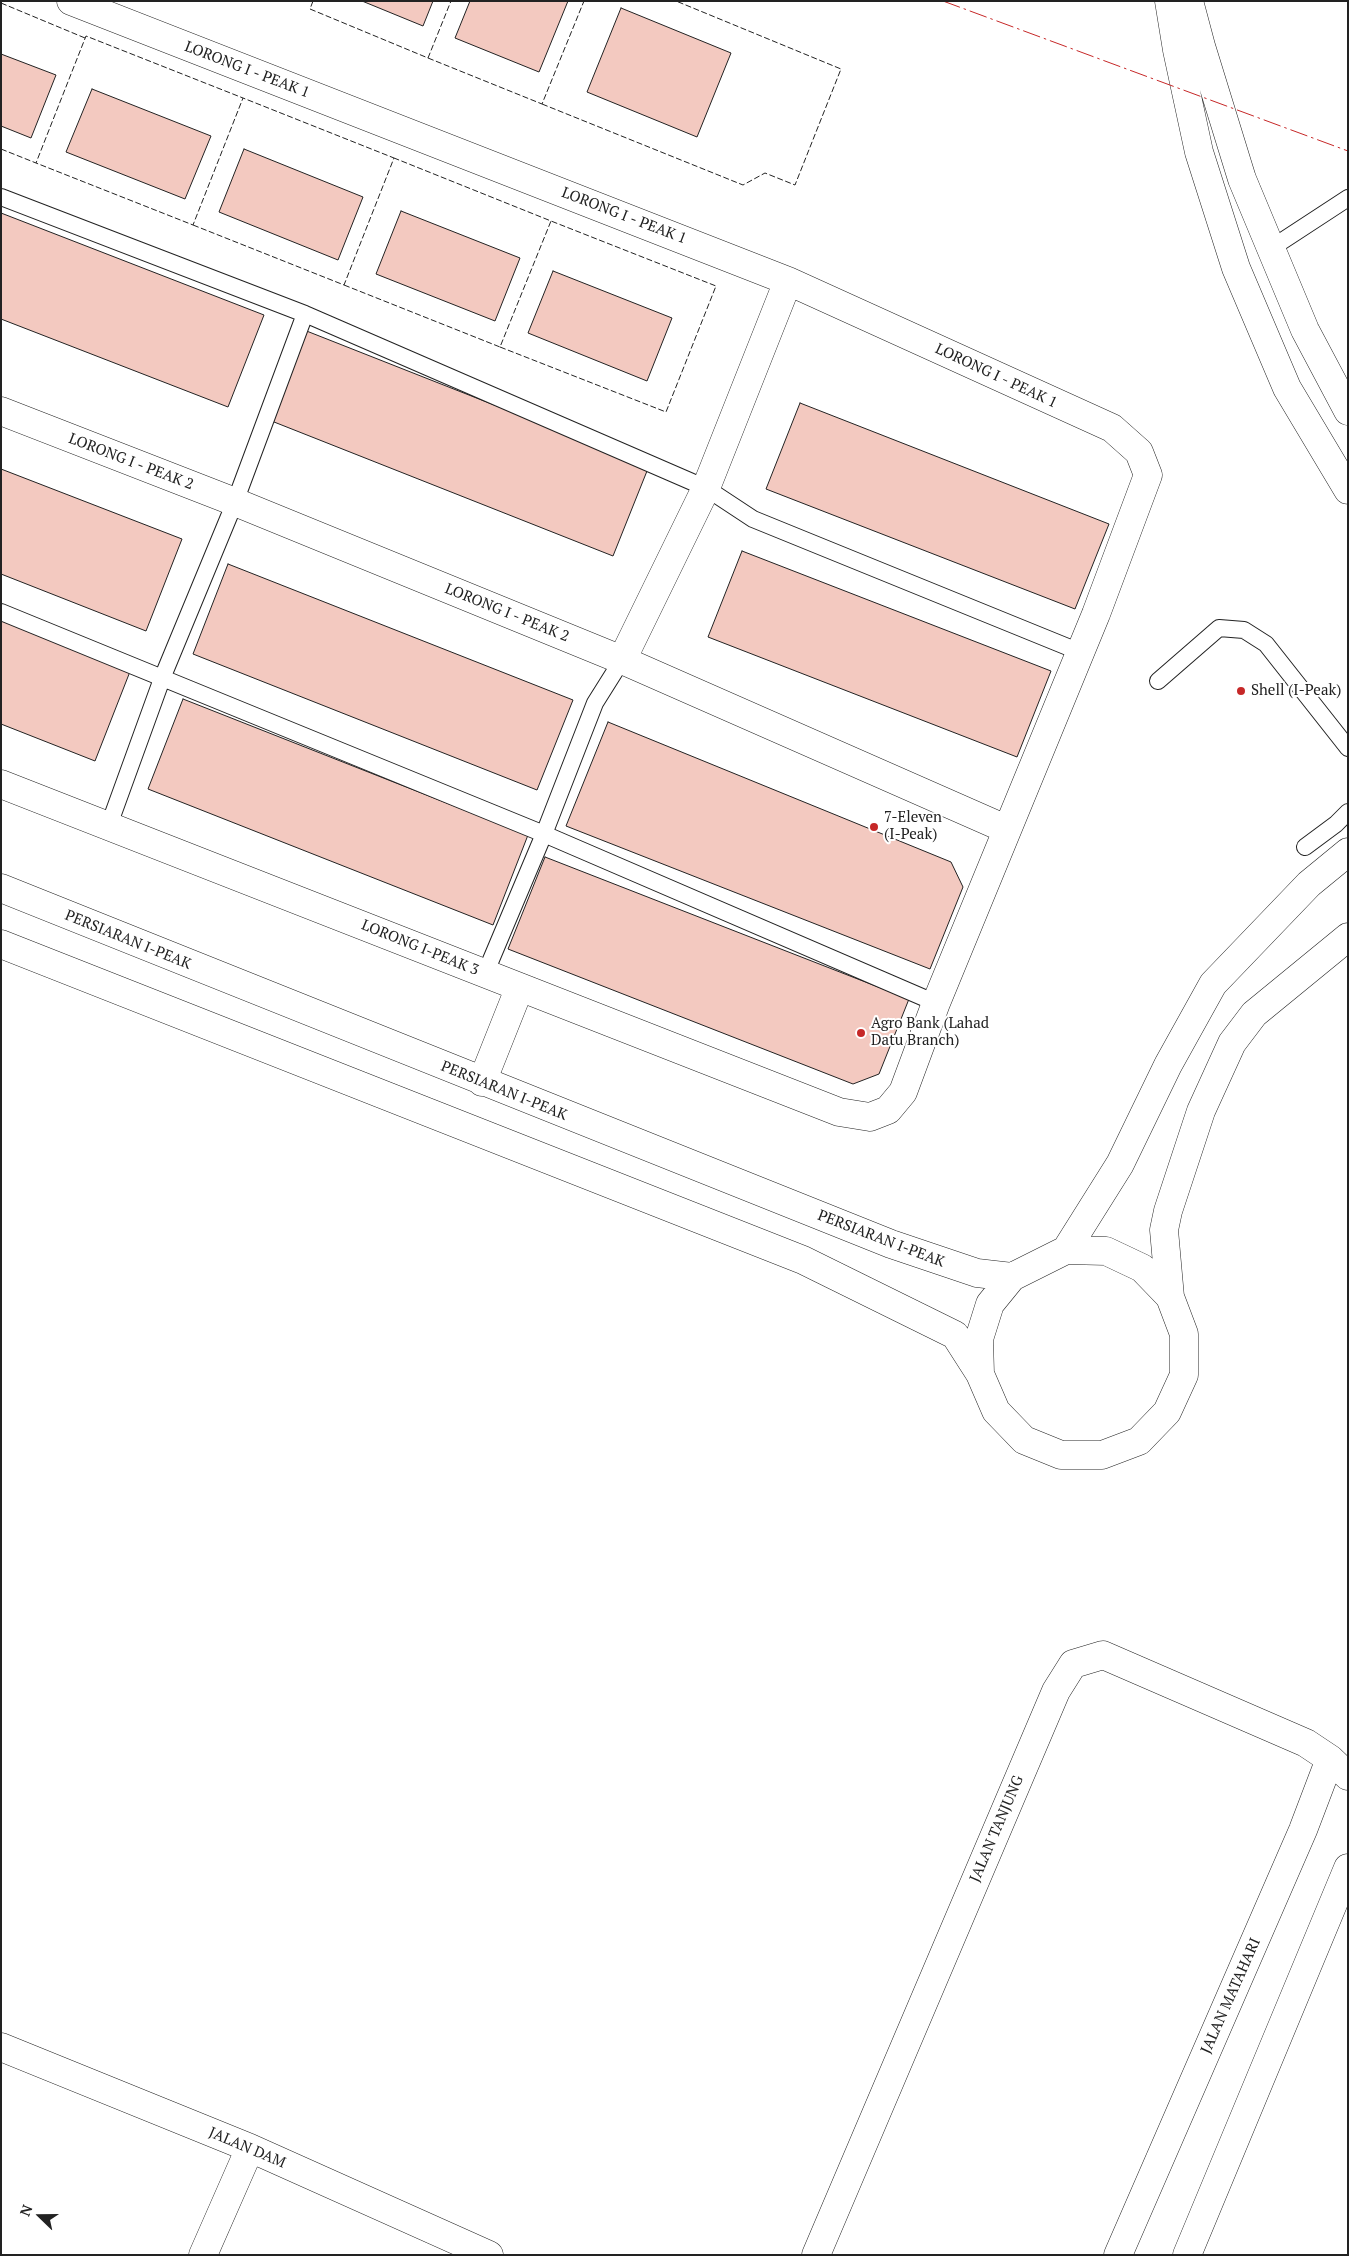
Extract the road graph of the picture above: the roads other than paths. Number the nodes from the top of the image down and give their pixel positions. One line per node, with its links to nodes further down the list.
1 (71, 1): 7 (street, LORONG I - PEAK 1)
2 (1169, 1): 13 (street)
3 (1189, 1): 6 (street)
4 (1, 197): 8 (lane)
5 (1348, 198): 6 (lane)
6 (1270, 249): 9 (street)
7 (788, 281): 11 (street, LORONG I - PEAK 1); 12 (street)
8 (305, 314): 12 (lane); 14 (lane)
9 (1348, 410)
10 (1, 411): 14 (street, LORONG I - PEAK 2)
11 (1148, 476): 16 (street, LORONG I-PEAK 3)
12 (706, 488): 16 (lane); 17 (street)
13 (1348, 490)
14 (234, 502): 17 (street, LORONG I - PEAK 2); 18 (lane)
15 (1, 612): 18 (lane)
16 (1080, 652): 24 (street, LORONG I-PEAK 3)
17 (622, 660): 24 (street, LORONG I - PEAK 2); 25 (lane)
18 (163, 676): 23 (lane); 25 (lane)
19 (1158, 681): 20 (lane)
20 (1348, 748)
21 (1, 784): 23 (street, LORONG I-PEAK 3)
22 (1348, 812): 26 (lane)
23 (109, 825): 31 (street, LORONG I-PEAK 3)
24 (1006, 829): 33 (street, LORONG I-PEAK 3)
25 (544, 834): 31 (lane); 33 (lane)
26 (1305, 847)
27 (1348, 852): 35 (street)
28 (1, 888): 34 (street, PERSIARAN I-PEAK)
29 (1348, 937): 37 (street)
30 (1, 944): 38 (street)
31 (485, 974): 32 (street, LORONG I-PEAK 3)
32 (519, 988): 33 (street, LORONG I-PEAK 3); 34 (street)
33 (936, 1003)
34 (482, 1082): 36 (street, PERSIARAN I-PEAK)
35 (1066, 1250): 36 (street); 37 (street)
36 (1012, 1277): 38 (street)
37 (1170, 1296): 38 (street)
38 (980, 1374)
39 (1339, 1768): 45 (street, JALAN TANJUNG); 46 (street, JALAN MATAHARI)
40 (1348, 1868): 47 (street)
41 (1, 2047): 42 (street, JALAN DAM)
42 (250, 2148): 43 (street); 44 (street, JALAN DAM)
43 (203, 2255)
44 (489, 2255)
45 (816, 2255)
46 (1118, 2255)
47 (1187, 2255)

